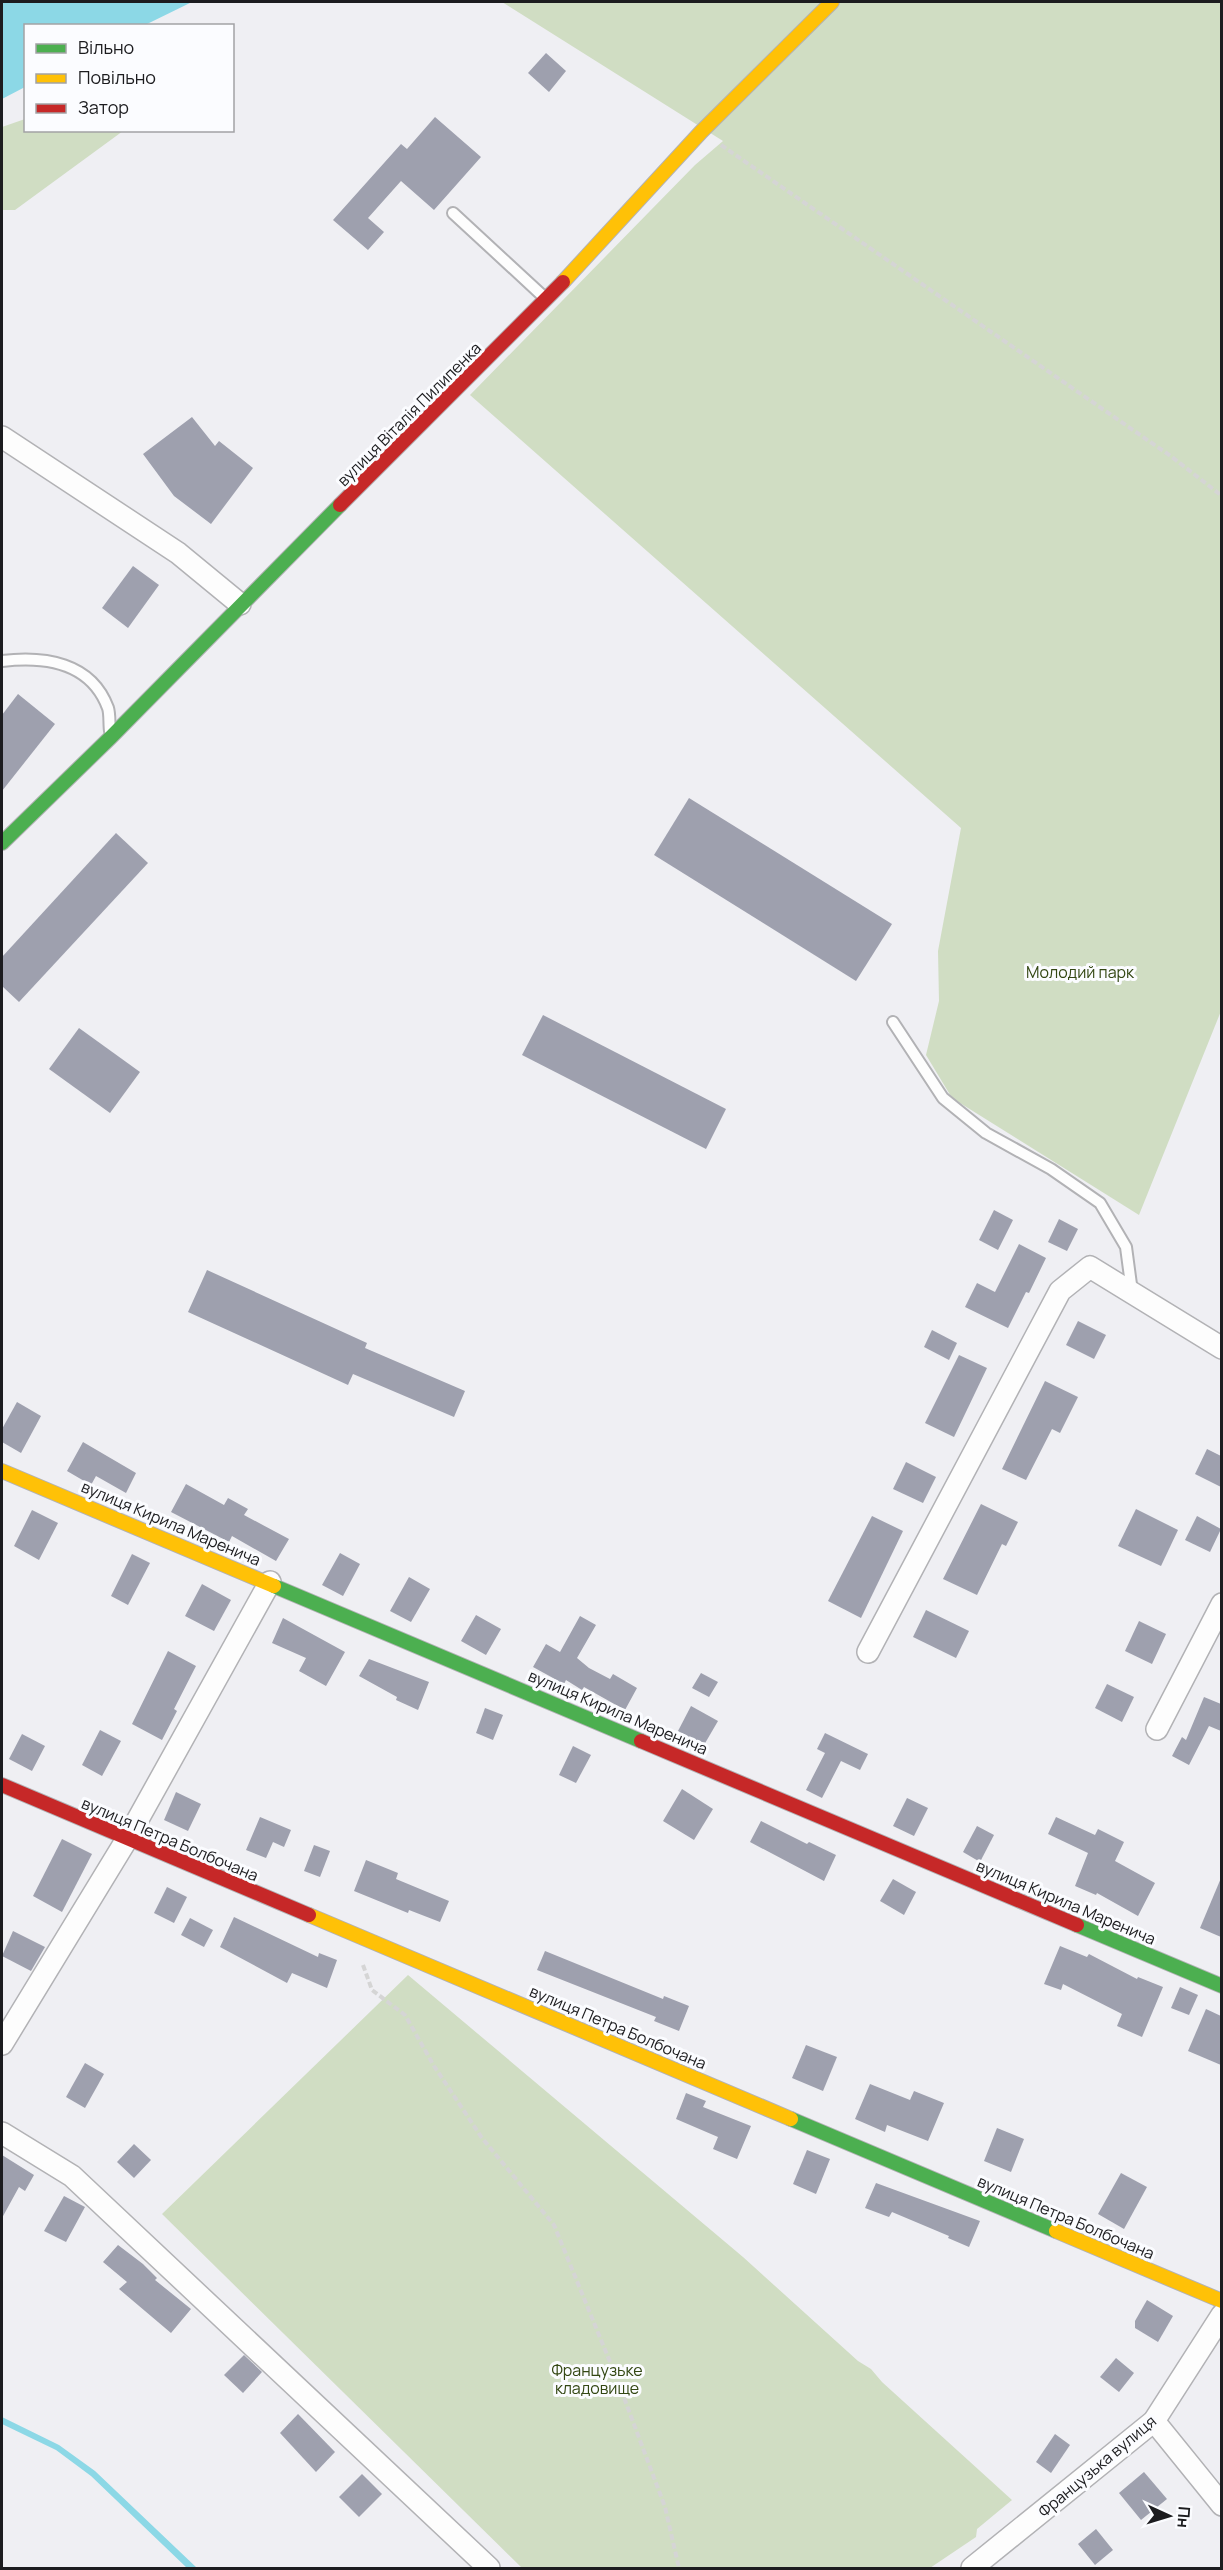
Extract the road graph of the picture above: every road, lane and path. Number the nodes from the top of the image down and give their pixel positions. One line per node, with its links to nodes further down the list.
1 (832, 2): 2 (street, вулиця Віталія Пилипенка)
2 (701, 132): 4 (street, вулиця Віталія Пилипенка); 6 (path)
3 (453, 213): 4 (lane)
4 (547, 300): 7 (street, вулиця Віталія Пилипенка)
5 (2, 437): 7 (street)
6 (1221, 496)
7 (240, 604): 9 (street, вулиця Віталія Пилипенка)
8 (2, 661): 9 (lane)
9 (111, 737): 10 (street, вулиця Віталія Пилипенка)
10 (2, 843)
11 (893, 1022): 12 (lane)
12 (1132, 1292): 13 (street); 17 (street)
13 (1221, 1348)
14 (2, 1471): 15 (street, вулиця Кирила Маренича)
15 (270, 1582): 20 (street); 22 (street, вулиця Кирила Маренича)
16 (1221, 1604): 18 (street)
17 (868, 1652)
18 (1157, 1729)
19 (2, 1785): 20 (street, вулиця Петра Болбочана)
20 (127, 1839): 21 (street, вулиця Петра Болбочана); 23 (street)
21 (350, 1931): 25 (street, вулиця Петра Болбочана); 30 (path)
22 (1221, 1986)
23 (2, 2044)
24 (2, 2133): 29 (street)
25 (1221, 2301)
26 (1221, 2315): 27 (street, Французька вулиця)
27 (1154, 2421): 28 (street); 31 (street, Французька вулиця)
28 (1221, 2505)
29 (489, 2568)
30 (679, 2568)
31 (972, 2568)

